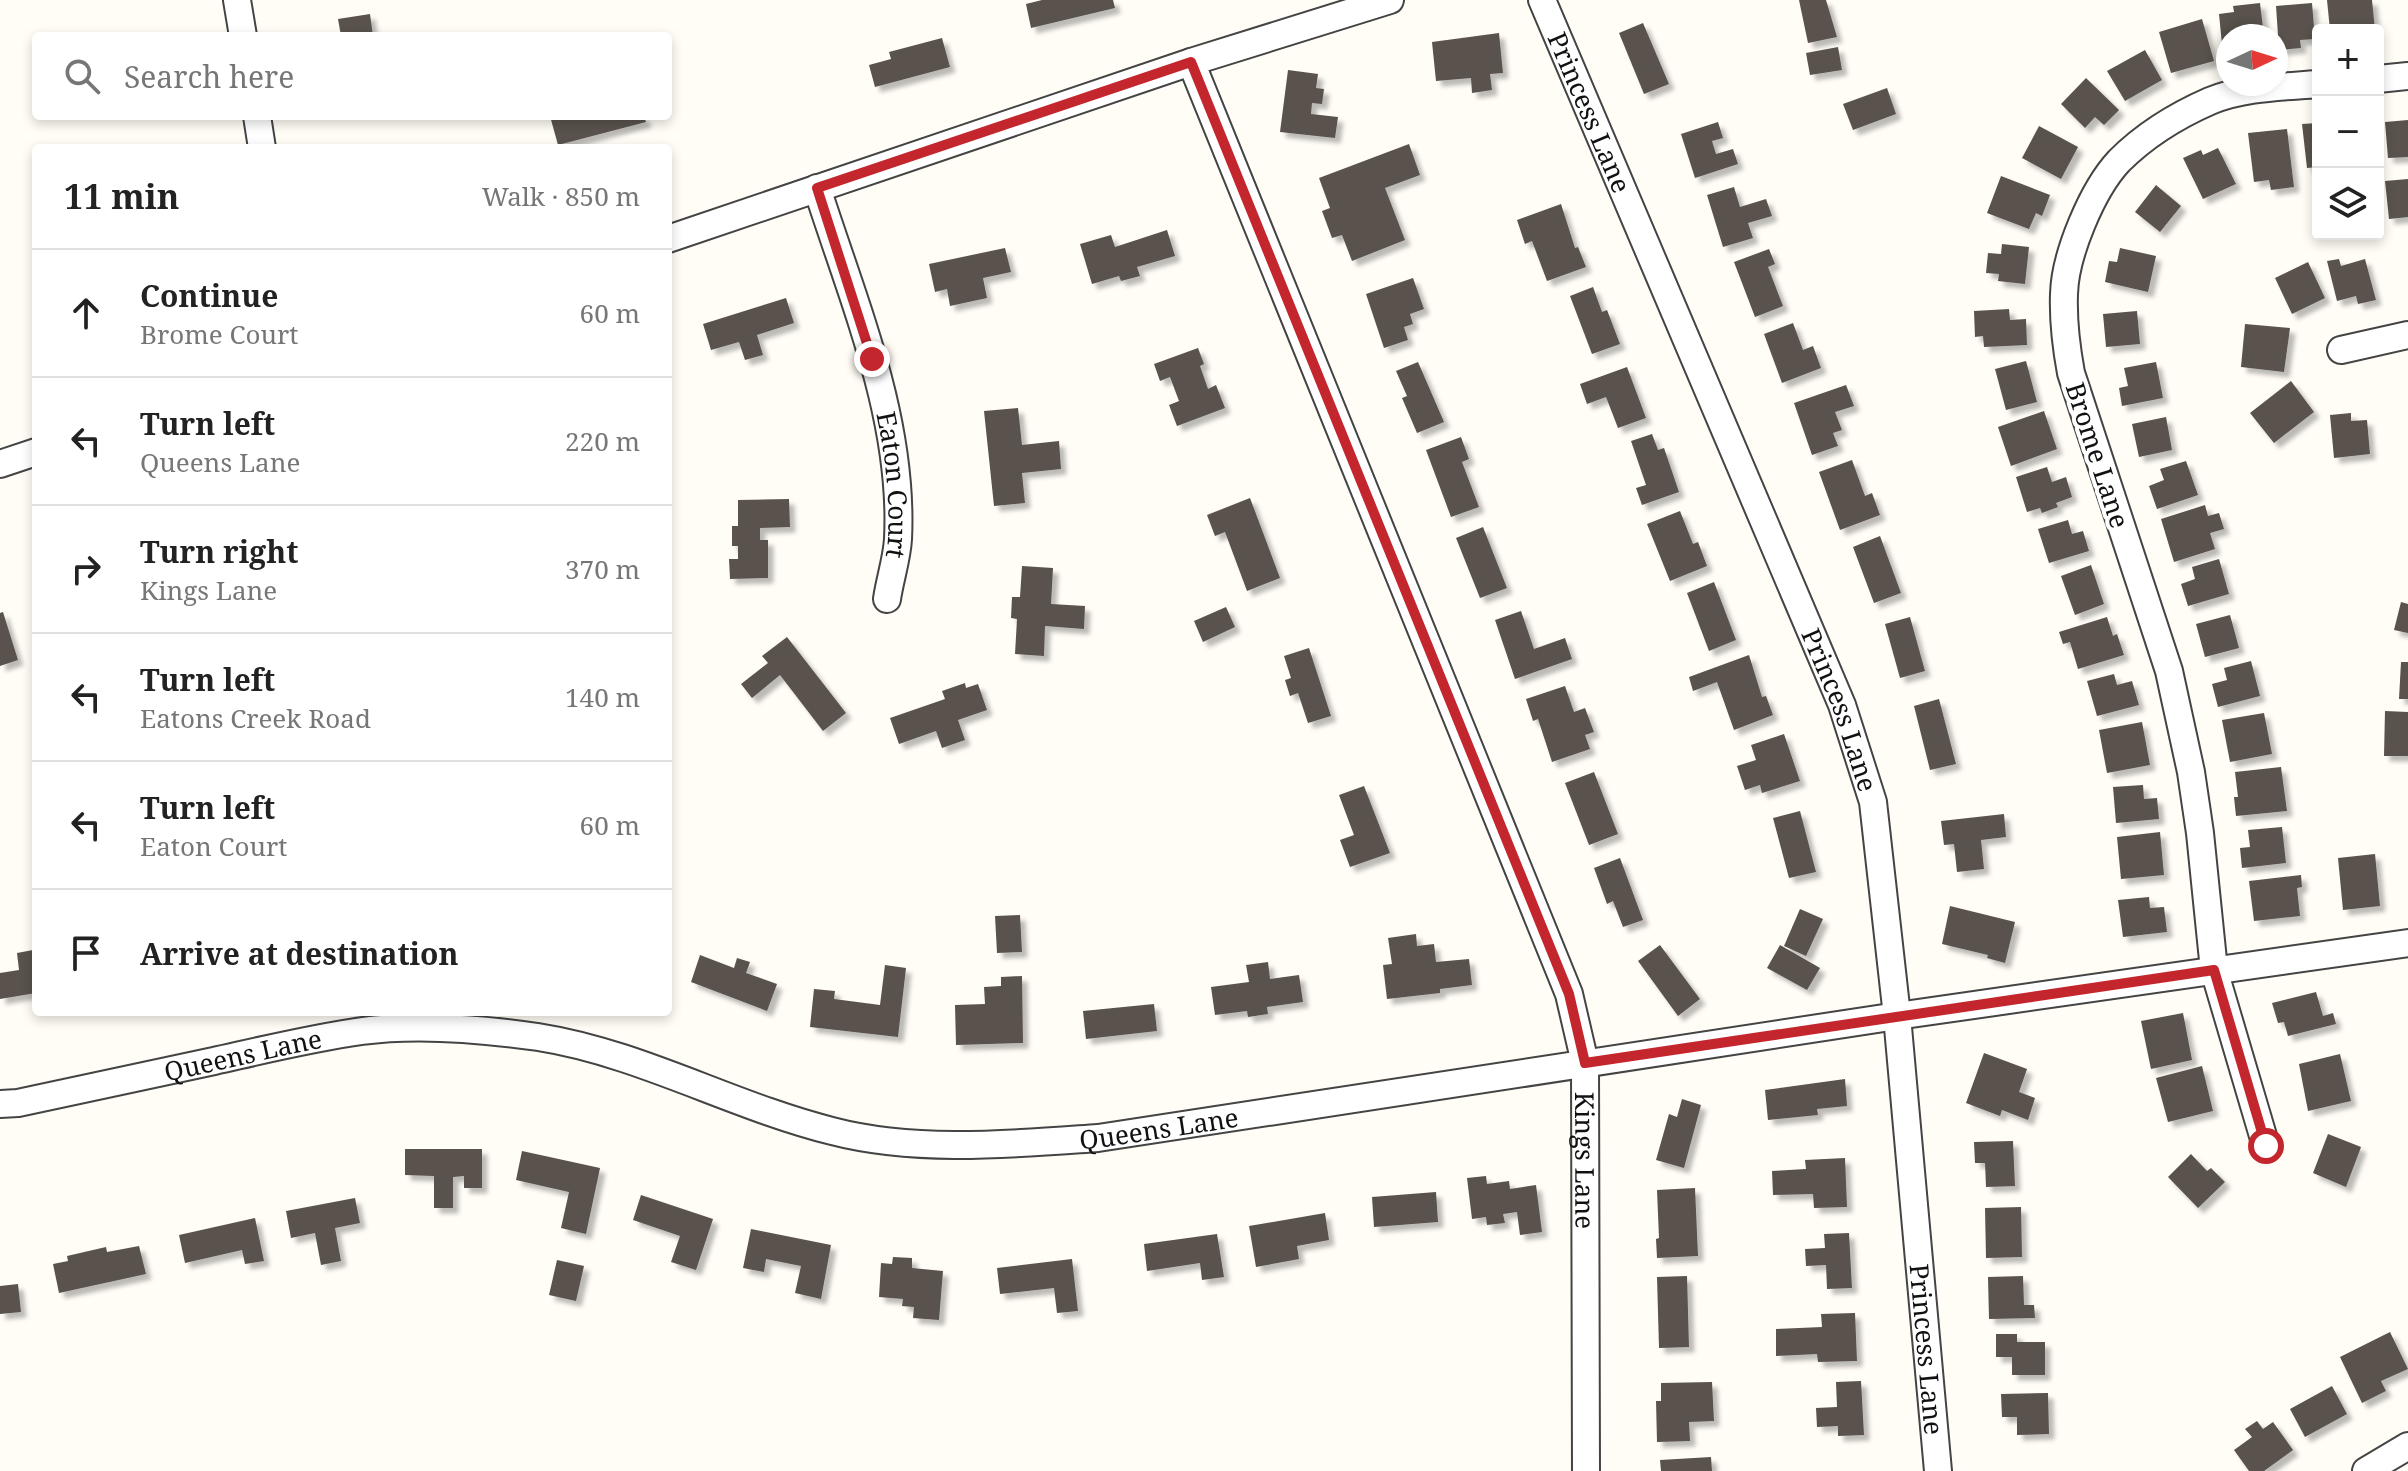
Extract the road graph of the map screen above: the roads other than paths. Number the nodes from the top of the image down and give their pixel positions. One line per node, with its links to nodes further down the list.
1 (237, 0): 4 (street)
2 (1390, 0): 5 (street)
3 (1542, 0): 20 (street, Princess Lane)
4 (242, 32)
5 (1191, 62): 11 (street); 21 (street, Kings Lane)
6 (2408, 76): 7 (street)
7 (2384, 78)
8 (2312, 85): 19 (street, Brome Lane)
9 (258, 120): 10 (street)
10 (261, 144)
11 (817, 188): 12 (street); 17 (street, Eaton Court)
12 (672, 238)
13 (2408, 335): 14 (street)
14 (2341, 350)
15 (32, 453): 16 (street)
16 (0, 464)
17 (887, 599)
18 (2408, 943): 19 (street, Queens Lane)
19 (2214, 970): 20 (street, Queens Lane); 23 (street, Brome Lane)
20 (1897, 1016): 21 (street, Queens Lane); 26 (street, Princess Lane)
21 (1585, 1063): 22 (street, Queens Lane); 25 (street, Kings Lane)
22 (0, 1104)
23 (2266, 1146)
24 (2408, 1446): 27 (street)
25 (1586, 1471)
26 (1938, 1471)
27 (2366, 1471)

